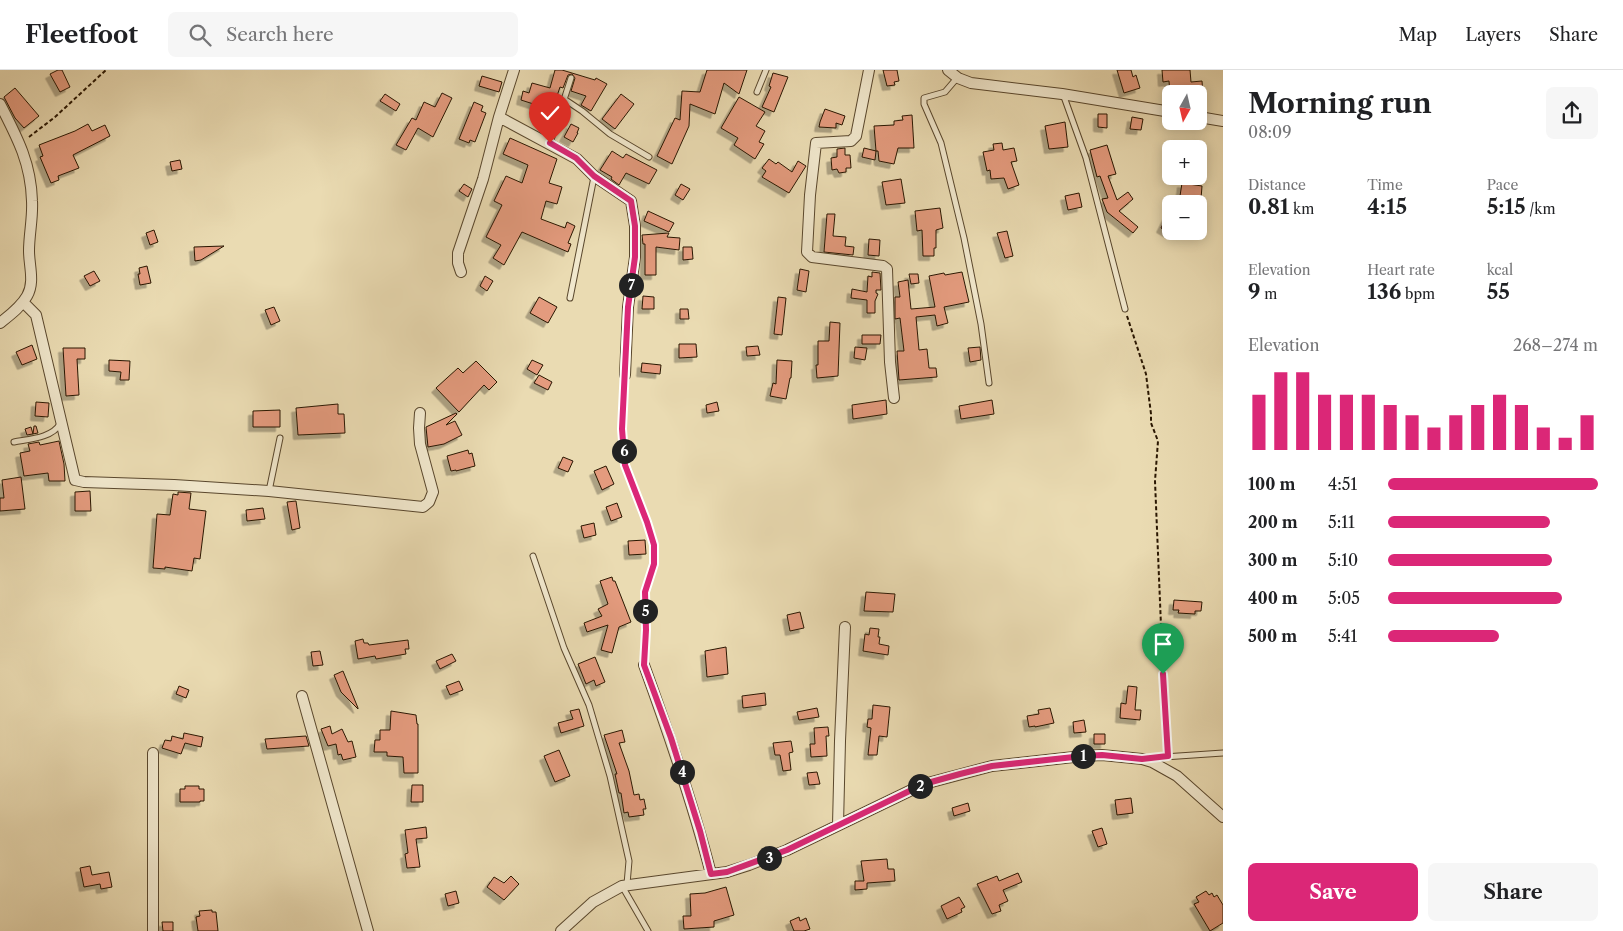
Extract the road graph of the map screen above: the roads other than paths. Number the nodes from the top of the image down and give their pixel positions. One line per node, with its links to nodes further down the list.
1 (514, 70): 12 (street)
2 (766, 70): 7 (lane)
3 (869, 70): 27 (street)
4 (948, 70): 6 (street)
5 (570, 78): 9 (lane)
6 (958, 78): 8 (street); 26 (lane)
7 (757, 92)
8 (1062, 94): 11 (street); 21 (lane)
9 (564, 99): 15 (lane); 16 (lane)
10 (0, 104): 20 (street)
11 (1162, 111)
12 (498, 117): 15 (street); 18 (street)
13 (1208, 118): 14 (street)
14 (1223, 121)
15 (550, 143): 17 (street)
16 (649, 156)
17 (594, 176): 19 (lane); 25 (street)
18 (461, 272)
19 (570, 298)
20 (23, 302): 23 (street); 29 (street)
21 (1125, 310)
22 (0, 313): 23 (street)
23 (12, 314): 24 (street)
24 (0, 323)
25 (625, 375)
26 (989, 384)
27 (894, 398)
28 (420, 413): 32 (street)
29 (61, 421): 31 (lane); 32 (street)
30 (280, 438): 32 (lane)
31 (14, 442)
32 (269, 491)
33 (533, 556): 43 (lane)
34 (846, 627): 41 (street)
35 (644, 665): 42 (street)
36 (302, 696): 45 (street)
37 (153, 753): 44 (street)
38 (1223, 753): 39 (lane)
39 (1142, 759): 40 (street); 41 (street)
40 (1223, 817)
41 (838, 825): 42 (street)
42 (711, 874): 43 (street)
43 (625, 885): 46 (street); 47 (lane)
44 (153, 931)
45 (368, 931)
46 (562, 931)
47 (648, 931)

